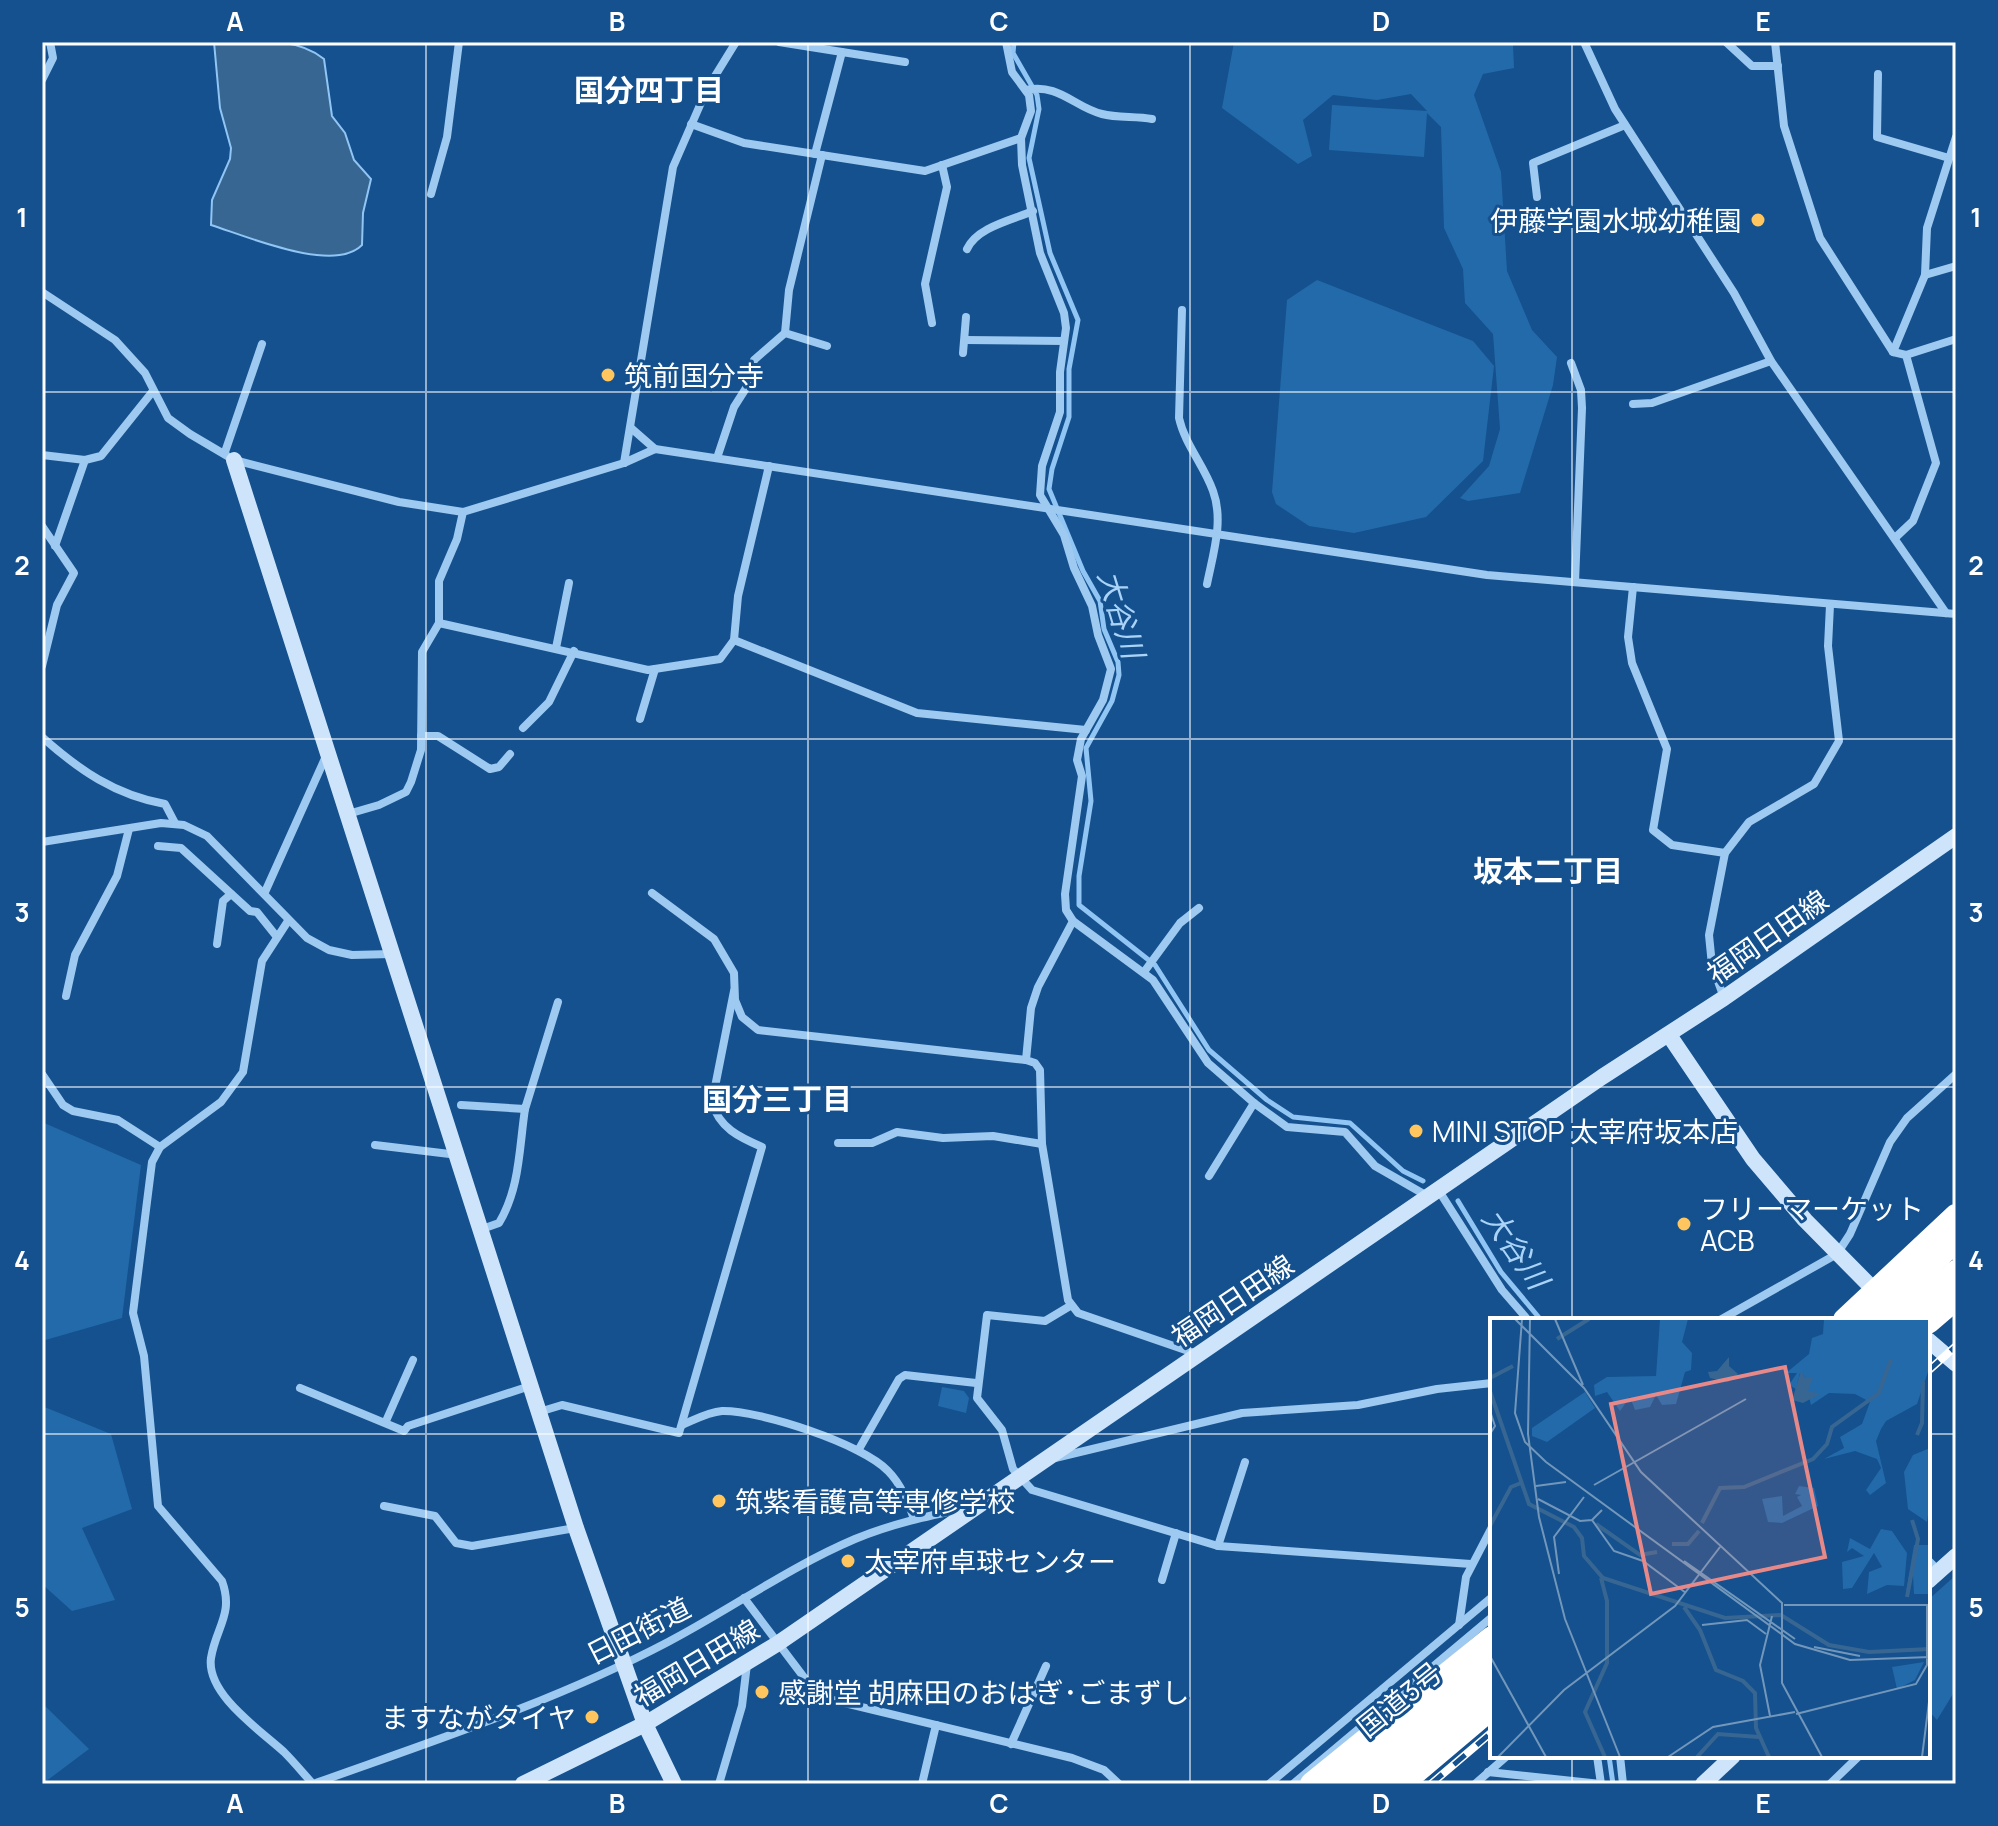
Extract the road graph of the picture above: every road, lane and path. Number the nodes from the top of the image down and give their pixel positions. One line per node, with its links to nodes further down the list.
1 (50, 42): 14 (street)
2 (459, 42): 24 (street)
3 (736, 42): 17 (street)
4 (779, 42): 9 (street)
5 (1006, 42): 15 (street)
6 (1584, 42): 18 (street)
7 (1726, 42): 12 (street)
8 (1775, 42): 12 (street)
9 (824, 45): 10 (street)
10 (842, 52): 11 (street); 21 (street)
11 (905, 62)
12 (1778, 66): 40 (street)
13 (1878, 74): 22 (street)
14 (42, 80)
15 (1026, 90): 16 (street); 20 (street)
16 (1152, 119)
17 (691, 124): 21 (street); 47 (street)
18 (1625, 125): 25 (street); 43 (street)
19 (1956, 137): 22 (street)
20 (1021, 138): 23 (street); 26 (street)
21 (818, 154): 23 (street); 34 (street)
22 (1949, 158): 29 (street)
23 (942, 165): 33 (street)
24 (431, 194)
25 (1537, 197)
26 (1033, 211): 27 (street); 37 (street)
27 (967, 249)
28 (1956, 266): 29 (street)
29 (1925, 275): 40 (street)
30 (42, 292): 45 (street)
31 (1182, 310): 58 (street)
32 (966, 317): 36 (street)
33 (932, 323)
34 (785, 333): 39 (street); 51 (street)
35 (1956, 339): 42 (street)
36 (965, 340): 37 (street); 41 (street)
37 (1064, 341): 55 (street)
38 (262, 344): 50 (street)
39 (827, 346)
40 (1893, 352): 42 (street)
41 (963, 353)
42 (1906, 355): 59 (street)
43 (1771, 361): 46 (street); 59 (street)
44 (1571, 363): 61 (street)
45 (153, 391): 50 (street); 52 (street)
46 (1633, 404)
47 (631, 428): 48 (street); 53 (street)
48 (655, 449): 51 (street); 53 (street)
49 (42, 455): 52 (street)
50 (230, 456): 56 (street); 79 (street)
51 (717, 458): 54 (street)
52 (85, 460): 60 (street)
53 (624, 463): 56 (street)
54 (769, 466): 55 (street); 69 (street)
55 (1048, 509): 58 (street); 76 (street)
56 (463, 512): 68 (street)
57 (42, 526): 60 (street)
58 (1217, 534): 61 (street); 63 (street)
59 (1896, 537): 66 (street)
60 (55, 546): 72 (street)
61 (1575, 582): 64 (street)
62 (569, 583): 70 (street)
63 (1207, 584)
64 (1633, 587): 65 (street); 87 (street)
65 (1830, 605): 66 (street); 87 (street)
66 (1946, 613): 67 (street)
67 (1956, 614)
68 (439, 623): 70 (street); 77 (street)
69 (734, 640): 73 (street); 76 (street)
70 (556, 648): 71 (street)
71 (574, 651): 73 (street); 75 (street)
72 (42, 666)
73 (655, 669): 74 (street)
74 (640, 719)
75 (523, 728)
76 (1086, 730): 93 (street)
77 (421, 736): 80 (street); 81 (street)
78 (42, 737): 82 (street)
79 (327, 753): 81 (street); 88 (street)
80 (510, 754)
81 (348, 814): 96 (street)
82 (175, 823): 83 (street); 88 (street)
83 (129, 829): 85 (street); 99 (street)
84 (1956, 836): 100 (street, 福岡日田線)
85 (42, 842)
86 (158, 846): 90 (street)
87 (1725, 853): 100 (street)
88 (265, 892): 92 (street)
89 (652, 893): 98 (street)
90 (231, 894): 94 (street); 95 (street)
91 (1199, 908): 97 (street)
92 (288, 921): 94 (street); 96 (street)
93 (1073, 921): 97 (street); 103 (street)
94 (277, 937): 112 (street)
95 (217, 944)
96 (393, 954): 113 (street)
97 (1144, 972): 106 (street)
98 (734, 991): 103 (street); 138 (street)
99 (66, 996)
100 (1724, 998): 102 (street, 福岡日田線)
101 (558, 1002): 108 (street)
102 (1669, 1035): 115 (street, 福岡日田線); 119 (street)
103 (1026, 1060): 110 (street)
104 (42, 1074): 112 (street)
105 (1956, 1074): 119 (street)
106 (1254, 1103): 114 (street); 115 (street)
107 (461, 1105): 108 (street)
108 (525, 1109): 117 (street)
109 (838, 1143): 110 (street)
110 (1042, 1144): 122 (street)
111 (375, 1145): 113 (street)
112 (160, 1147): 175 (street)
113 (458, 1155): 117 (street)
114 (1209, 1176)
115 (1435, 1194): 124 (street); 129 (street, 福岡日田線)
116 (1956, 1216): 123 (highway)
117 (482, 1229): 134 (street)
118 (1956, 1240): 123 (highway)
119 (1837, 1254): 123 (street); 125 (street)
120 (1956, 1272): 123 (highway, bridge)
121 (1956, 1298): 127 (highway)
122 (1070, 1306): 129 (street); 132 (street)
123 (1888, 1311): 126 (highway)
124 (1526, 1318)
125 (1724, 1318)
126 (1855, 1318)
127 (1930, 1320)
128 (1930, 1342): 131 (street)
129 (1198, 1354): 140 (street, 福岡日田線)
130 (413, 1360): 137 (street)
131 (1956, 1364)
132 (976, 1383): 139 (street); 142 (street)
133 (1490, 1383): 140 (street)
134 (531, 1386): 136 (street); 137 (street)
135 (300, 1388): 137 (street)
136 (539, 1412): 138 (street); 146 (street)
137 (386, 1421)
138 (682, 1425): 139 (street)
139 (859, 1449): 145 (street)
140 (1047, 1460): 142 (street, 福岡日田線)
141 (1245, 1462): 149 (street)
142 (1019, 1478): 144 (street, 福岡日田線); 148 (street)
143 (384, 1506): 146 (street)
144 (977, 1506): 145 (street, 日田街道); 159 (street, 福岡日田線)
145 (914, 1519): 154 (street, 日田街道)
146 (576, 1528): 161 (street)
147 (1490, 1531): 151 (street)
148 (1176, 1533): 149 (street); 153 (street)
149 (1218, 1546): 151 (street)
150 (1956, 1556): 152 (street)
151 (1471, 1564): 157 (street)
152 (1932, 1570)
153 (1162, 1580)
154 (744, 1598): 159 (street); 161 (street, 日田街道)
155 (1490, 1599): 157 (street)
156 (1490, 1619): 182 (street)
157 (1459, 1625): 181 (street)
158 (1490, 1640): 183 (highway)
159 (777, 1644): 160 (street, 福岡日田線); 167 (street)
160 (747, 1663): 166 (street, 福岡日田線); 178 (street)
161 (622, 1664): 166 (street); 175 (street, 日田街道)
162 (1490, 1665): 165 (highway, 国道3号)
163 (1046, 1666): 168 (street)
164 (1490, 1687): 165 (highway, 国道3号)
165 (1473, 1700): 184 (highway, 国道3号); 185 (highway, 国道3号); 186 (highway)
166 (645, 1724): 176 (street, 福岡日田線); 177 (street)
167 (936, 1725): 168 (street); 179 (street)
168 (1011, 1744): 180 (street)
169 (1505, 1758): 174 (street)
170 (1597, 1758): 188 (street)
171 (1620, 1758): 189 (street)
172 (1731, 1758): 190 (street)
173 (1857, 1758): 191 (street)
174 (1488, 1772): 187 (street); 188 (street)
175 (313, 1784)
176 (523, 1784)
177 (674, 1784)
178 (719, 1784)
179 (922, 1784)
180 (1119, 1784)
181 (1269, 1784)
182 (1293, 1784)
183 (1312, 1784)
184 (1343, 1784)
185 (1374, 1784)
186 (1401, 1784)
187 (1475, 1784)
188 (1601, 1784)
189 (1623, 1784)
190 (1703, 1784)
191 (1830, 1784)

